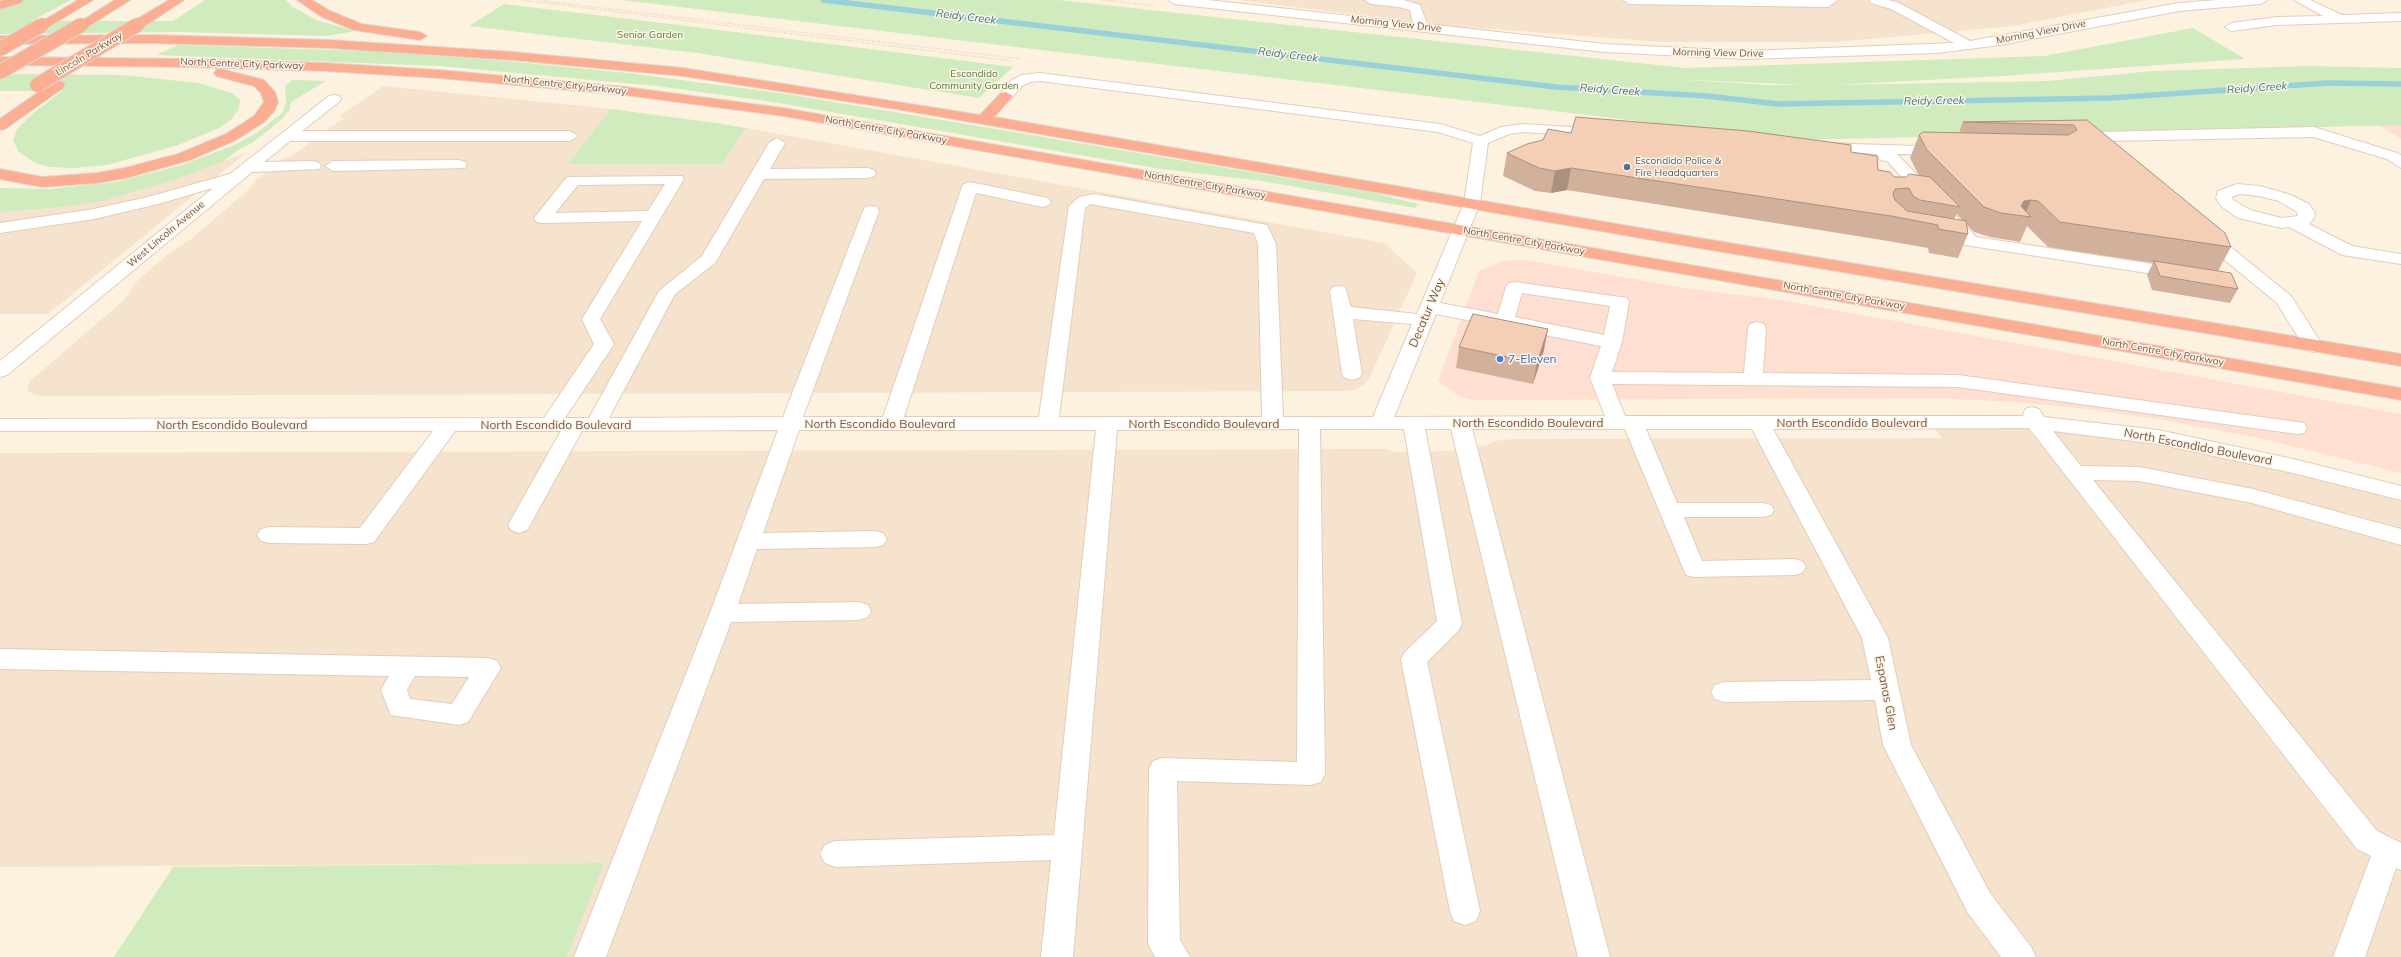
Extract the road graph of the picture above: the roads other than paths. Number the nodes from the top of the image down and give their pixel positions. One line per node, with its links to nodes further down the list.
1 (17, 0): 14 (highway)
2 (87, 0): 22 (highway, bridge)
3 (124, 0): 25 (highway, bridge)
4 (178, 0): 17 (highway, Lincoln Parkway)
5 (303, 0): 26 (highway)
6 (1174, 0): 18 (street, Morning View Drive)
7 (1371, 0): 18 (street)
8 (1629, 0): 9 (street)
9 (1832, 0)
10 (1875, 0): 21 (street)
11 (2261, 0): 13 (street, Morning View Drive)
12 (2300, 0): 16 (street)
13 (2212, 2): 21 (street, Morning View Drive)
14 (0, 5)
15 (2401, 17): 16 (street)
16 (2340, 19): 19 (street)
17 (137, 25): 29 (highway, Lincoln Parkway, bridge); 31 (highway, bridge)
18 (1421, 27): 21 (street, Morning View Drive)
19 (2231, 27)
20 (0, 40): 26 (highway, North Centre City Parkway)
21 (1968, 45)
22 (0, 48)
23 (0, 61): 24 (highway, North Centre City Parkway)
24 (130, 61): 48 (highway); 57 (highway, North Centre City Parkway)
25 (0, 72)
26 (684, 72): 30 (highway, North Centre City Parkway)
27 (1006, 96): 30 (highway); 35 (street)
28 (334, 99): 33 (street, West Lincoln Avenue)
29 (12, 100)
30 (982, 120): 51 (highway, North Centre City Parkway)
31 (0, 126)
32 (1620, 134): 35 (street)
33 (286, 136): 34 (street); 45 (street, West Lincoln Avenue)
34 (570, 136)
35 (1481, 141): 51 (street, Decatur Way)
36 (777, 143): 49 (street)
37 (1807, 147): 38 (street)
38 (1884, 149): 39 (street); 47 (street); 60 (street)
39 (1955, 151)
40 (2401, 162): 42 (street)
41 (459, 165): 44 (street)
42 (2120, 165)
43 (313, 166): 45 (street)
44 (333, 166)
45 (242, 171): 56 (street); 72 (street, West Lincoln Avenue)
46 (868, 173): 49 (street)
47 (1888, 173)
48 (0, 174)
49 (759, 174): 93 (street)
50 (1043, 202): 86 (street)
51 (1472, 203): 57 (street, Decatur Way); 70 (highway, North Centre City Parkway)
52 (870, 211): 85 (street)
53 (653, 216): 53 (street); 84 (street)
54 (2294, 223): 62 (street)
55 (2193, 225): 70 (street)
56 (0, 228)
57 (1462, 230): 66 (street, Decatur Way); 77 (highway, North Centre City Parkway)
58 (2020, 231): 61 (street)
59 (1942, 237): 60 (street)
60 (1972, 241): 61 (street)
61 (2042, 252): 63 (street)
62 (2401, 259)
63 (2198, 276)
64 (1339, 291): 65 (street)
65 (1342, 312): 66 (street); 73 (street)
66 (1427, 314): 67 (street); 80 (street, Decatur Way)
67 (1505, 321): 69 (street); 69 (street)
68 (1756, 328): 75 (street)
69 (1612, 342): 74 (street)
70 (2312, 346): 71 (highway, North Centre City Parkway)
71 (2401, 360)
72 (0, 372)
73 (1352, 374)
74 (1600, 378): 75 (street); 90 (street)
75 (1753, 379): 76 (street)
76 (2023, 390): 78 (street); 94 (street)
77 (2401, 394)
78 (2035, 422): 91 (street, North Escondido Boulevard); 95 (street); 96 (street, North Escondido Boulevard)
79 (1107, 423): 87 (street, North Escondido Boulevard); 88 (street, North Escondido Boulevard); 111 (street)
80 (1381, 423): 81 (street, North Escondido Boulevard); 89 (street, North Escondido Boulevard)
81 (1413, 423): 82 (street, North Escondido Boulevard); 114 (street)
82 (1460, 423): 90 (street, North Escondido Boulevard); 118 (street)
83 (450, 424): 84 (street, North Escondido Boulevard); 92 (street, North Escondido Boulevard); 100 (street)
84 (550, 424): 93 (street, North Escondido Boulevard)
85 (792, 424): 86 (street, North Escondido Boulevard); 93 (street, North Escondido Boulevard); 103 (street)
86 (892, 424): 87 (street, North Escondido Boulevard)
87 (1048, 424): 88 (street)
88 (1273, 424): 89 (street, North Escondido Boulevard)
89 (1309, 424): 117 (street)
90 (1626, 424): 91 (street, North Escondido Boulevard); 97 (street)
91 (1760, 424): 109 (street, Espanas Glen)
92 (0, 425)
93 (585, 425): 99 (street)
94 (2297, 428)
95 (2074, 473): 101 (street); 113 (street)
96 (2401, 493)
97 (1670, 510): 98 (street); 104 (street)
98 (1763, 510)
99 (519, 525)
100 (269, 535)
101 (2401, 537)
102 (876, 539): 103 (street)
103 (748, 541): 106 (street)
104 (1794, 567)
105 (859, 611): 106 (street)
106 (722, 613): 115 (street)
107 (0, 659): 108 (street)
108 (408, 666)
109 (1886, 690): 110 (street); 119 (street, Espanas Glen)
110 (1724, 692)
111 (1067, 847): 112 (street); 116 (street)
112 (835, 854)
113 (2395, 854): 120 (street)
114 (1465, 911)
115 (590, 957)
116 (1057, 957)
117 (1174, 957)
118 (1594, 957)
119 (2020, 957)
120 (2349, 957)

